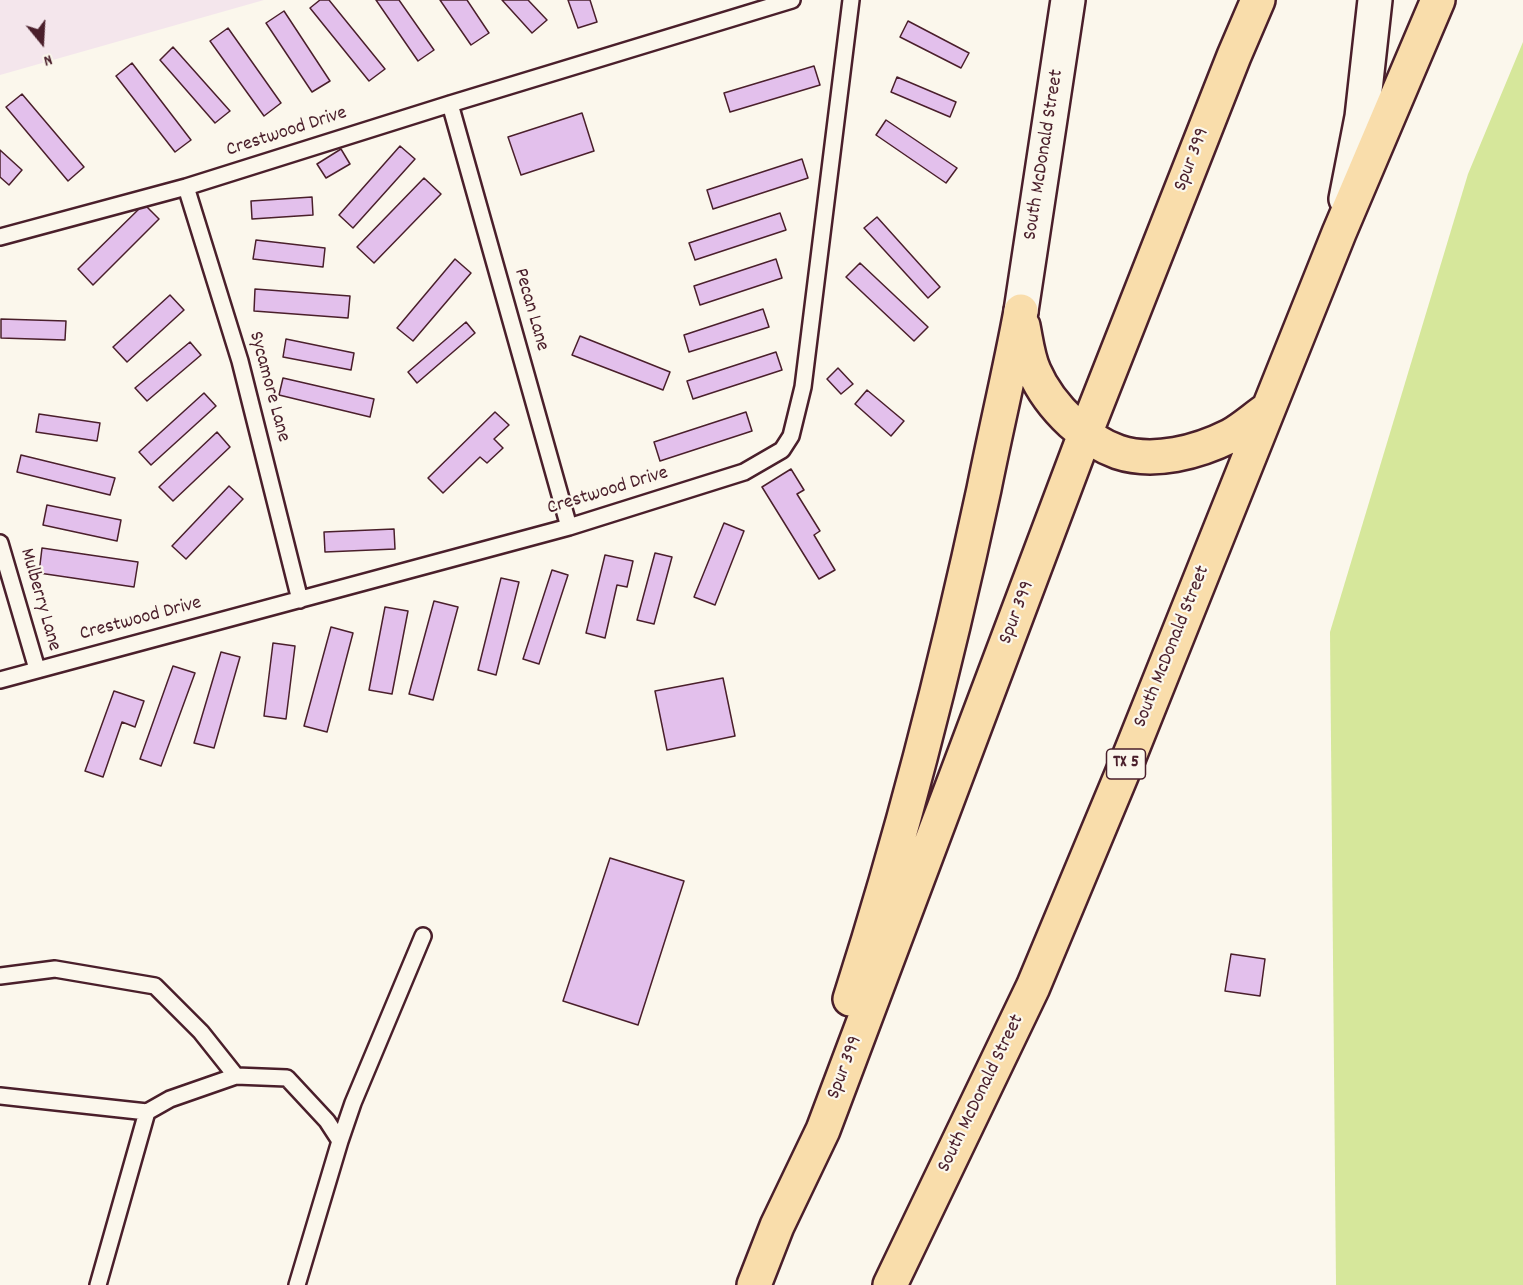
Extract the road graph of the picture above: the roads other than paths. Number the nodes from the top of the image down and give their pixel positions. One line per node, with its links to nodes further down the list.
1 (792, 0): 7 (lane, Crestwood Drive)
2 (851, 0): 14 (lane, Crestwood Drive)
3 (1068, 0): 11 (main road, South McDonald Street)
4 (1258, 0): 13 (main road, Spur 399)
5 (1375, 0): 9 (main road, TX 5)
6 (1438, 0): 9 (main road)
7 (450, 104): 8 (lane, Crestwood Drive); 14 (lane, Pecan Lane)
8 (186, 187): 10 (lane, Crestwood Drive); 16 (lane, Sycamore Lane)
9 (1339, 233): 12 (main road, South McDonald Street / TX 5)
10 (0, 237)
11 (1021, 311): 13 (main road); 25 (main road)
12 (1268, 409): 13 (main road); 29 (main road, South McDonald Street / TX 5)
13 (1085, 434): 25 (main road, Spur 399)
14 (568, 527): 16 (lane, Crestwood Drive)
15 (0, 543): 17 (lane, Mulberry Lane)
16 (300, 600): 17 (lane, Crestwood Drive)
17 (37, 669): 18 (lane, Crestwood Drive)
18 (0, 680)
19 (423, 936): 24 (lane)
20 (0, 975): 21 (lane)
21 (236, 1076): 23 (lane); 24 (lane)
22 (0, 1096): 23 (lane)
23 (147, 1112): 26 (lane)
24 (340, 1142): 27 (lane)
25 (777, 1226): 28 (main road)
26 (98, 1285)
27 (297, 1285)
28 (754, 1285)
29 (890, 1285)

